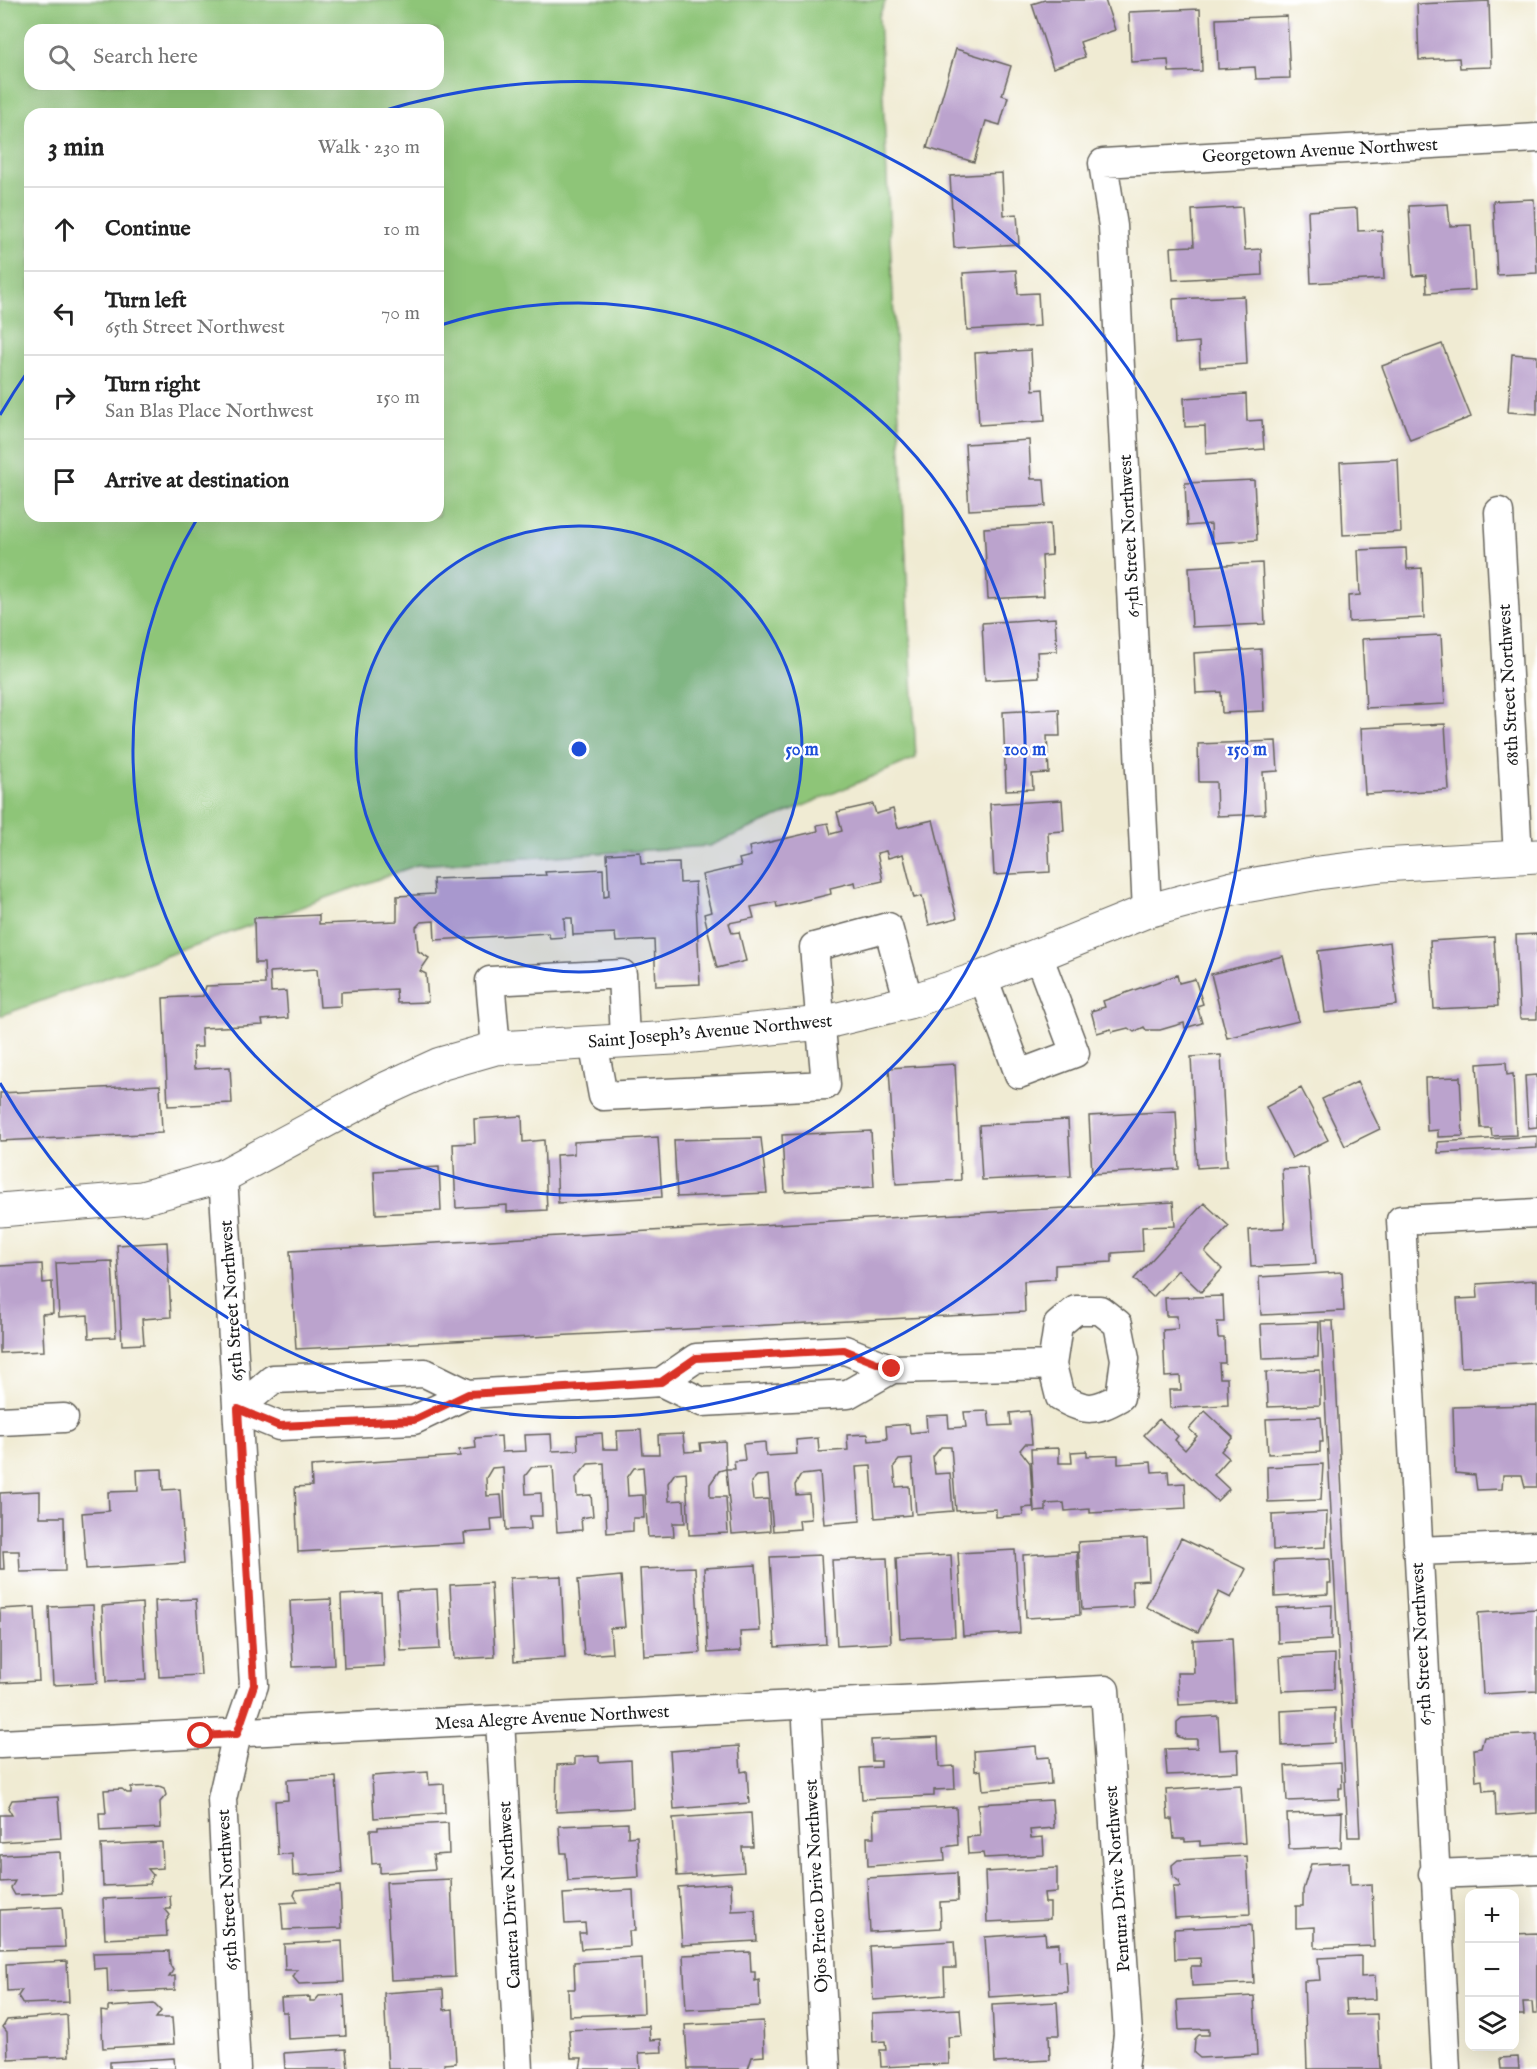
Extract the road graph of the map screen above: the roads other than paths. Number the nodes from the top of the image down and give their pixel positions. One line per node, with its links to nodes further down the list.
1 (1537, 138): 2 (street, Georgetown Avenue Northwest)
2 (1104, 163): 5 (street, 67th Street Northwest)
3 (1499, 512): 4 (street, 68th Street Northwest)
4 (1527, 857): 5 (street, Saint Joseph's Avenue Northwest)
5 (1147, 911): 6 (street, Saint Joseph's Avenue Northwest)
6 (1038, 955): 7 (street, Saint Joseph's Avenue Northwest); 7 (street)
7 (983, 977): 8 (street, Saint Joseph's Avenue Northwest)
8 (909, 1002): 9 (street, Saint Joseph's Avenue Northwest); 9 (street)
9 (822, 1023): 10 (street, Saint Joseph's Avenue Northwest); 11 (street)
10 (625, 1040): 11 (street, Saint Joseph's Avenue Northwest); 12 (street)
11 (593, 1042): 12 (street, Saint Joseph's Avenue Northwest)
12 (496, 1048): 13 (street, Saint Joseph's Avenue Northwest)
13 (223, 1176): 14 (street, Saint Joseph's Avenue Northwest); 20 (street, 65th Street Northwest)
14 (0, 1210)
15 (1537, 1213): 24 (street, 67th Street Northwest)
16 (1052, 1365): 17 (street)
17 (892, 1369): 18 (street); 18 (street)
18 (661, 1382): 19 (street)
19 (468, 1394): 20 (street); 20 (street)
20 (238, 1409): 28 (street, 65th Street Northwest)
21 (64, 1418): 22 (street)
22 (0, 1421)
23 (1537, 1546): 24 (street)
24 (1417, 1551): 31 (street, 67th Street Northwest)
25 (1105, 1690): 26 (street, Mesa Alegre Avenue Northwest); 35 (street, Pentura Drive Northwest)
26 (807, 1703): 27 (street, Mesa Alegre Avenue Northwest); 34 (street, Ojos Prieto Drive Northwest)
27 (500, 1720): 28 (street, Mesa Alegre Avenue Northwest); 33 (street, Cantera Drive Northwest)
28 (237, 1734): 29 (street, Mesa Alegre Avenue Northwest); 32 (street, 65th Street Northwest)
29 (0, 1744)
30 (1537, 1870): 31 (street)
31 (1434, 1874): 36 (street, 67th Street Northwest)
32 (236, 2069)
33 (519, 2069)
34 (826, 2069)
35 (1124, 2069)
36 (1446, 2069)

